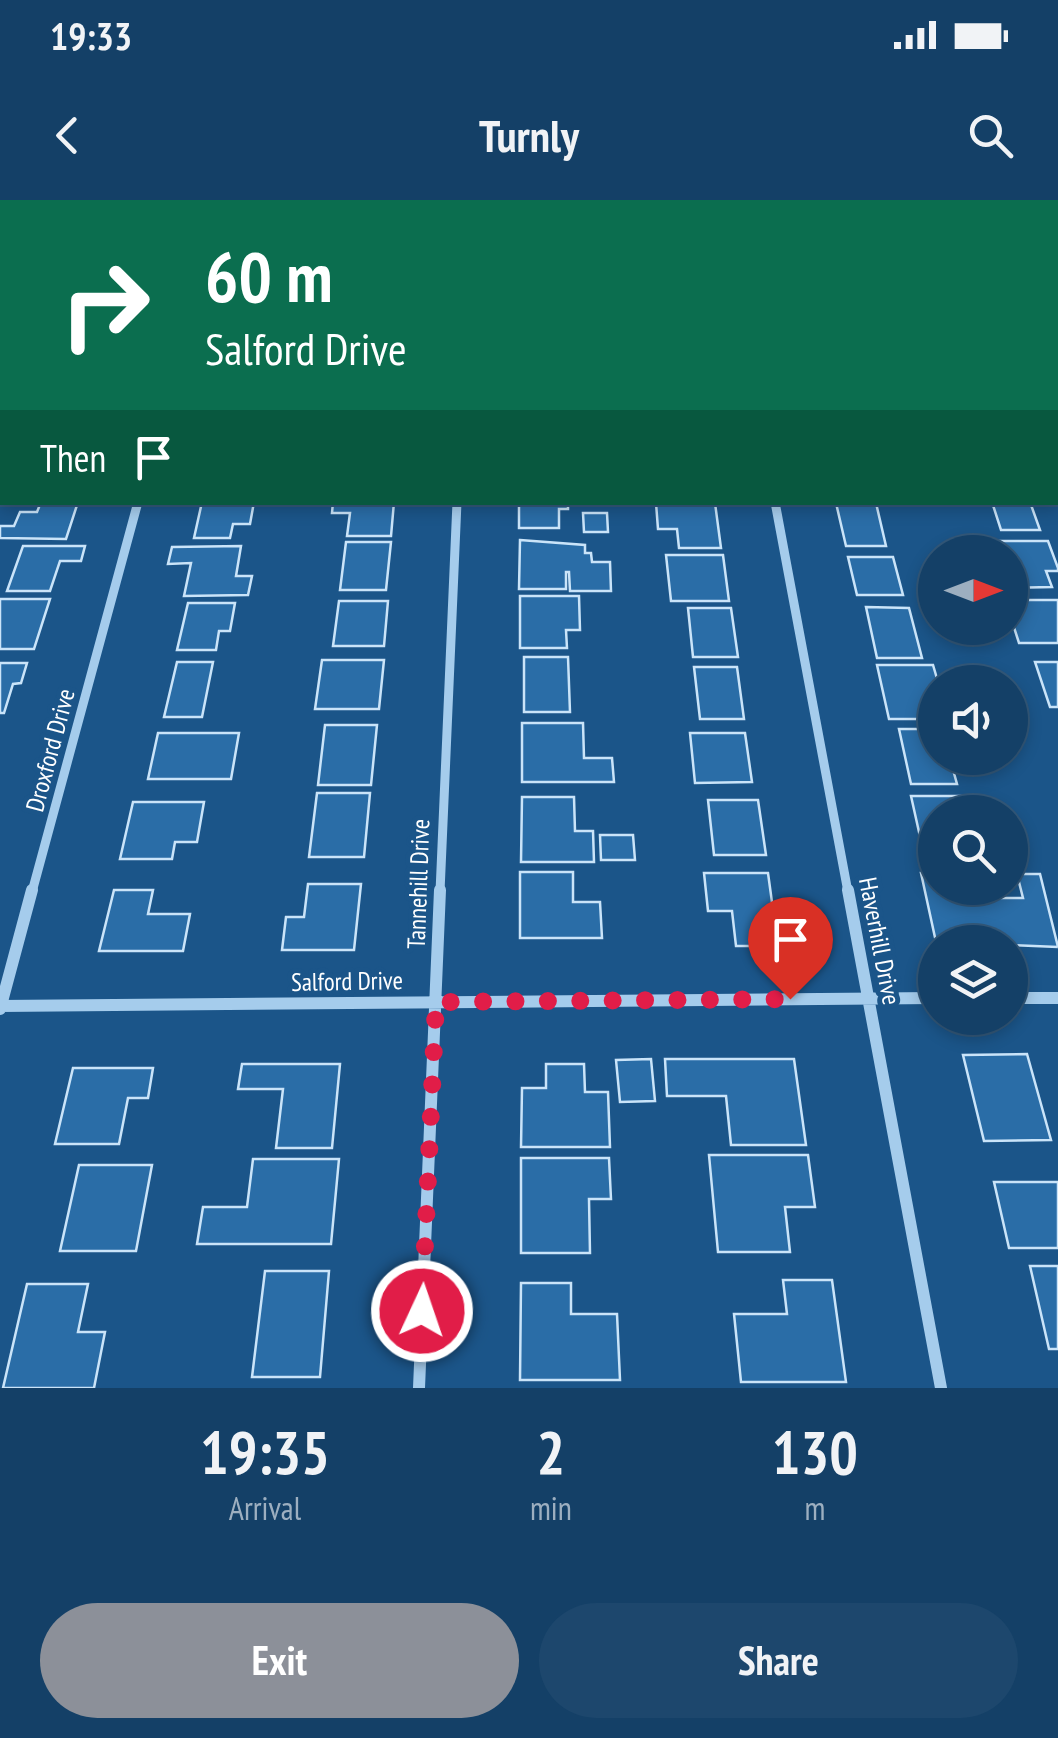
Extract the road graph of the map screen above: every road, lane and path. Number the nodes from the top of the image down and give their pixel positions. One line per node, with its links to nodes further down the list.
1 (137, 505): 9 (street, Droxford Drive)
2 (457, 505): 8 (street, Tannehill Drive)
3 (775, 505): 4 (street, Haverhill Drive)
4 (868, 998): 5 (street, Salford Drive); 8 (street, Salford Drive); 11 (street, Haverhill Drive)
5 (918, 998)
6 (1028, 998): 7 (street)
7 (1058, 998)
8 (436, 1002): 9 (street, Salford Drive); 10 (street, Tannehill Drive)
9 (0, 1007)
10 (419, 1388)
11 (941, 1388)

